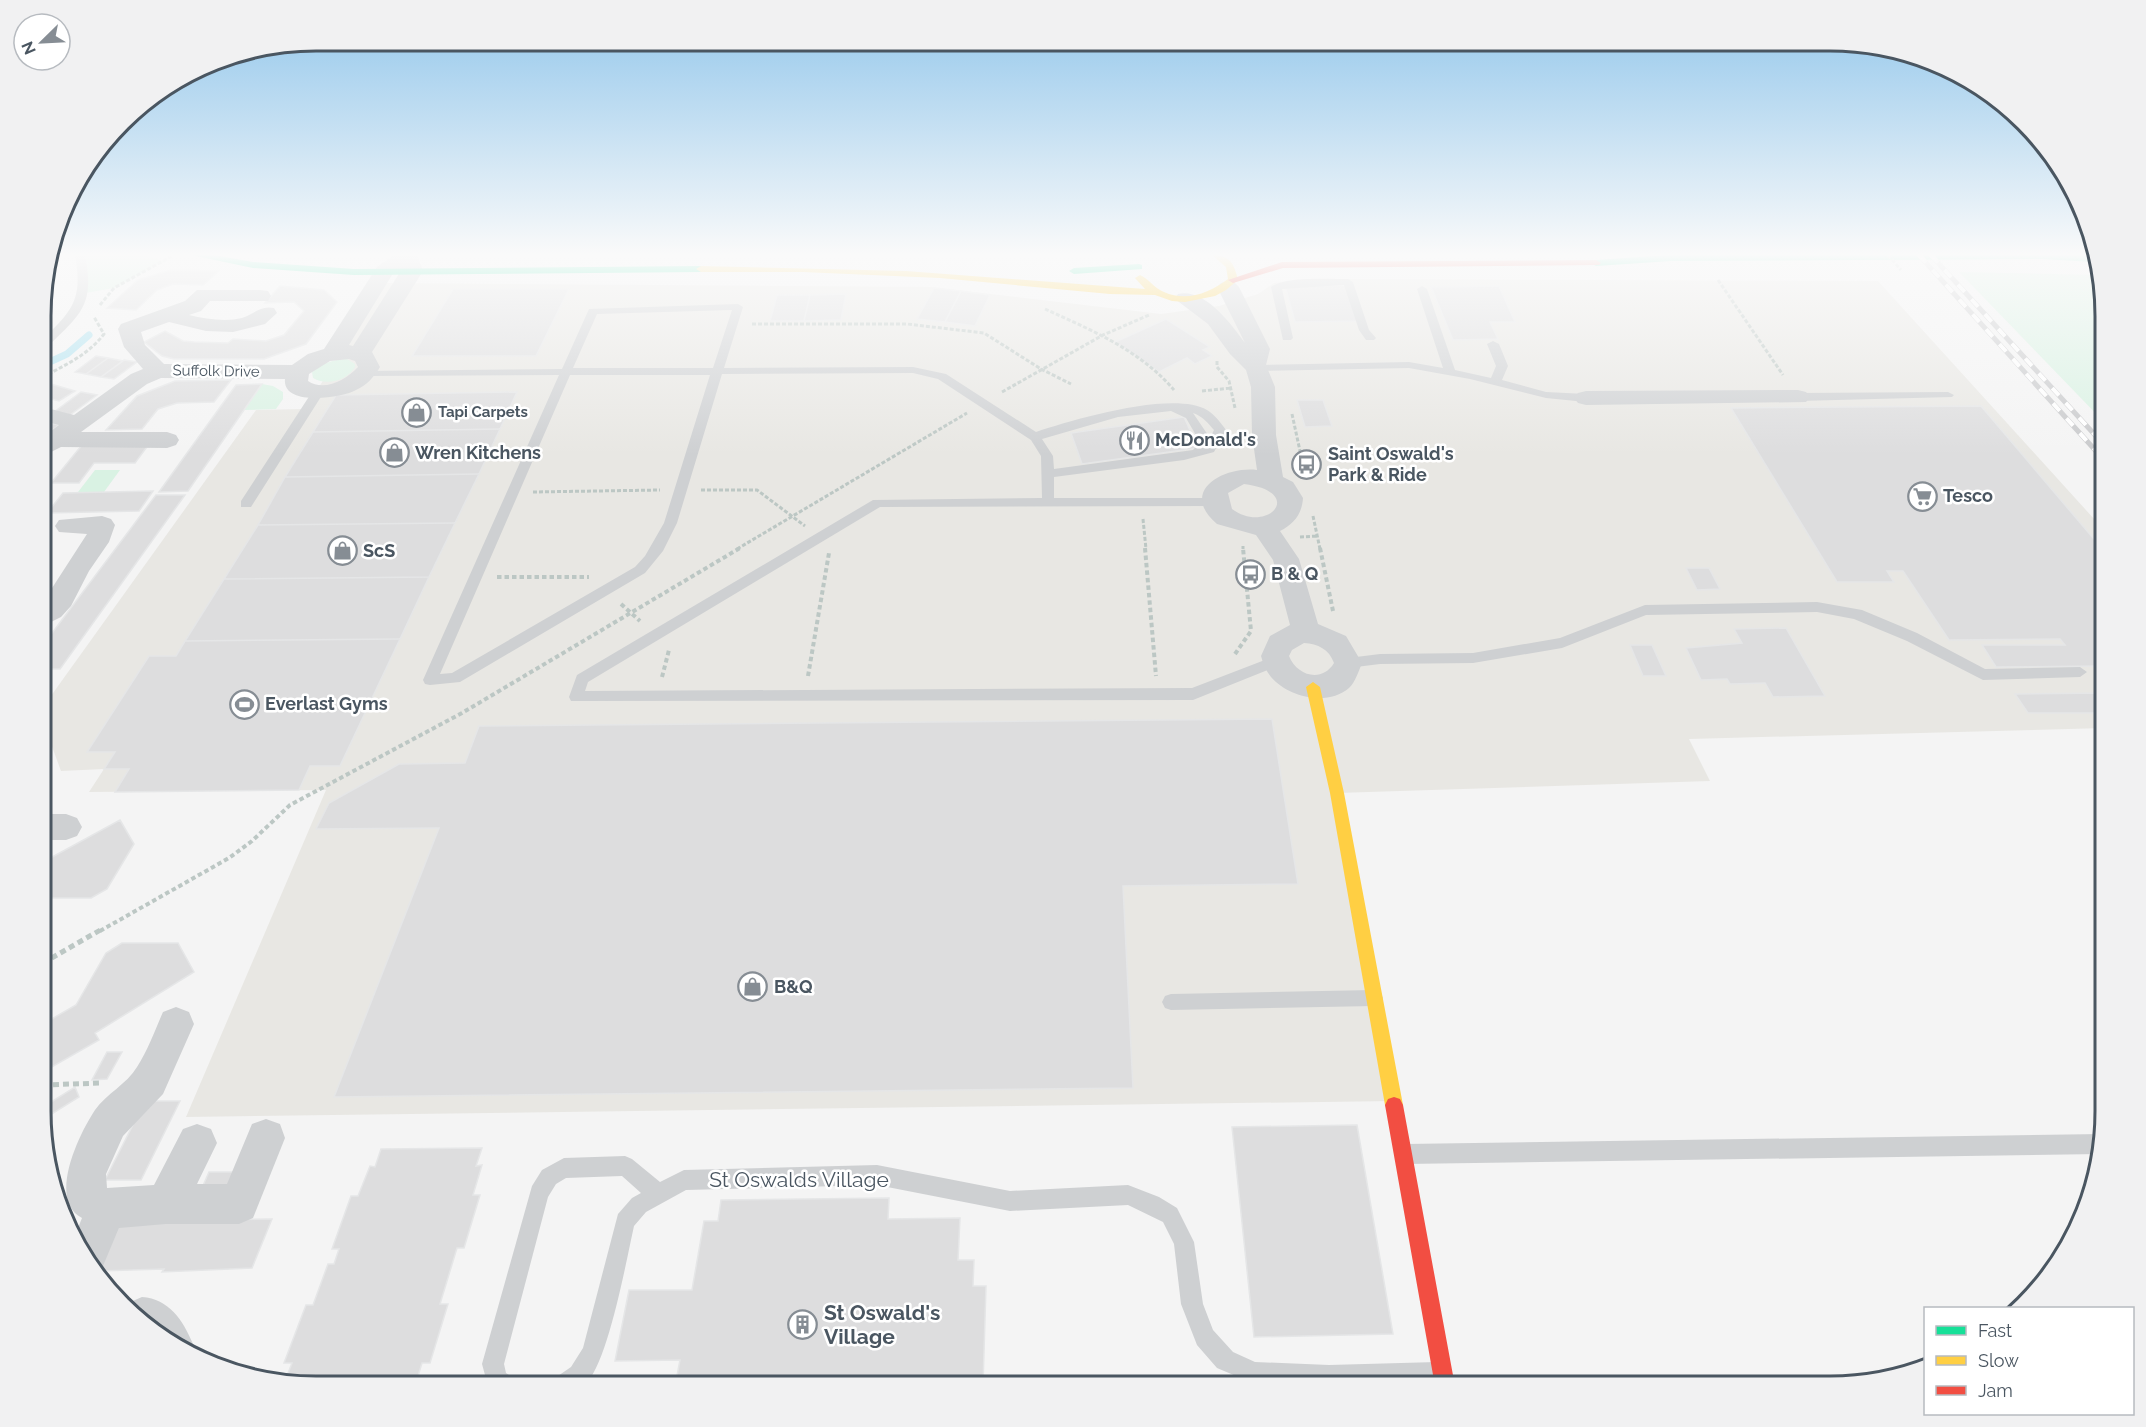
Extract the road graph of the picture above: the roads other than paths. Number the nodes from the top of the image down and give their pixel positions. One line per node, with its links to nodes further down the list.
1 (66, 322): 14 (lane)
2 (151, 322): 23 (street, Suffolk Drive)
3 (185, 322): 4 (street)
4 (258, 322)
5 (351, 322): 18 (street)
6 (383, 322): 19 (street)
7 (588, 322): 21 (lane)
8 (733, 322): 22 (lane)
9 (1218, 322): 20 (street)
10 (1247, 322): 20 (street)
11 (1284, 322): 15 (lane)
12 (1361, 322): 16 (lane)
13 (1433, 322): 25 (lane)
14 (51, 337)
15 (1287, 338)
16 (1370, 338)
17 (1493, 344): 26 (lane)
18 (333, 353): 19 (street); 24 (street)
19 (362, 363): 21 (lane); 27 (street)
20 (1257, 368): 25 (lane); 34 (street)
21 (567, 370): 22 (lane); 22 (lane)
22 (718, 370): 35 (lane)
23 (158, 371): 24 (street, Suffolk Drive); 33 (street)
24 (298, 372): 27 (street)
25 (1450, 372): 26 (lane)
26 (1495, 383): 30 (lane)
27 (318, 392): 45 (lane)
28 (1948, 395): 29 (lane)
29 (1798, 397): 30 (street)
30 (1586, 398)
31 (1168, 406): 35 (lane); 39 (lane); 39 (lane)
32 (51, 416): 33 (street)
33 (78, 423): 37 (street)
34 (1264, 435): 41 (street); 42 (street)
35 (1035, 437): 40 (lane)
36 (167, 440): 38 (street)
37 (51, 443)
38 (51, 444)
39 (1196, 453): 40 (lane)
40 (1049, 474): 43 (lane)
41 (1236, 477): 42 (street); 44 (street)
42 (1271, 480): 47 (street)
43 (1048, 502): 44 (lane); 50 (lane)
44 (1214, 502): 47 (street)
45 (246, 504)
46 (68, 526): 48 (street)
47 (1268, 533): 49 (street)
48 (51, 612)
49 (1306, 633): 50 (street); 51 (street)
50 (1275, 661): 53 (street)
51 (1348, 663): 52 (lane); 53 (street)
52 (2080, 672)
53 (1313, 687): 54 (main road)
54 (1374, 998): 55 (lane); 60 (main road)
55 (1171, 1002)
56 (176, 1023): 63 (street)
57 (266, 1138): 62 (street)
58 (197, 1143): 62 (street)
59 (2093, 1144): 60 (lane)
60 (1402, 1154): 68 (main road)
61 (657, 1193): 65 (lane); 66 (lane, St Oswalds Village); 67 (lane, St Oswalds Village)
62 (166, 1204): 63 (street)
63 (106, 1209): 64 (street)
64 (90, 1248)
65 (495, 1376)
66 (578, 1376)
67 (1329, 1376)
68 (1443, 1376)

